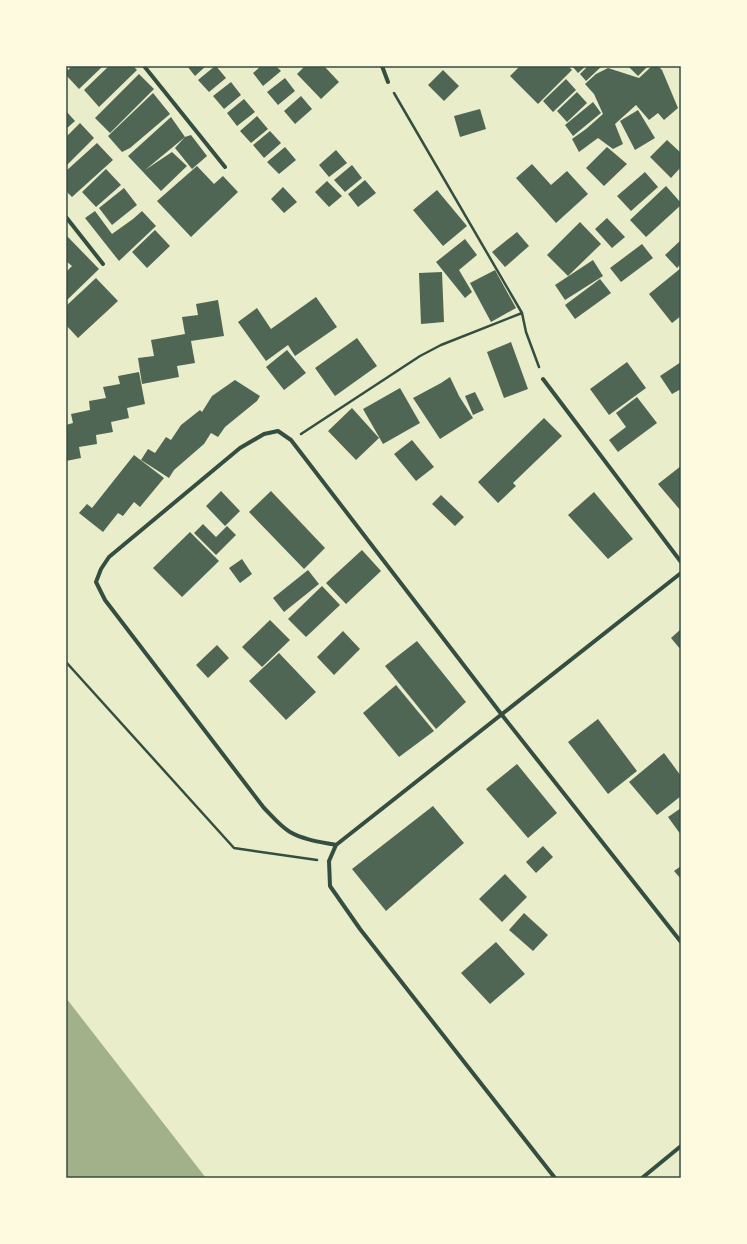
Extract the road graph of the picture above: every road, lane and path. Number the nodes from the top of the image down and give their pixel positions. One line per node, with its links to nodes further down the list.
1 (144, 66): 4 (street)
2 (382, 66): 3 (street)
3 (388, 82): 7 (path)
4 (225, 168)
5 (66, 217): 6 (street)
6 (103, 264)
7 (522, 313): 8 (path); 9 (path)
8 (543, 379): 10 (street)
9 (291, 440): 13 (street); 14 (street)
10 (681, 562)
11 (681, 573): 13 (street)
12 (66, 662): 15 (path)
13 (502, 715): 14 (street); 16 (street)
14 (336, 845): 15 (street)
15 (329, 861): 18 (street)
16 (681, 942)
17 (681, 1146): 19 (street)
18 (555, 1178)
19 (642, 1178)

